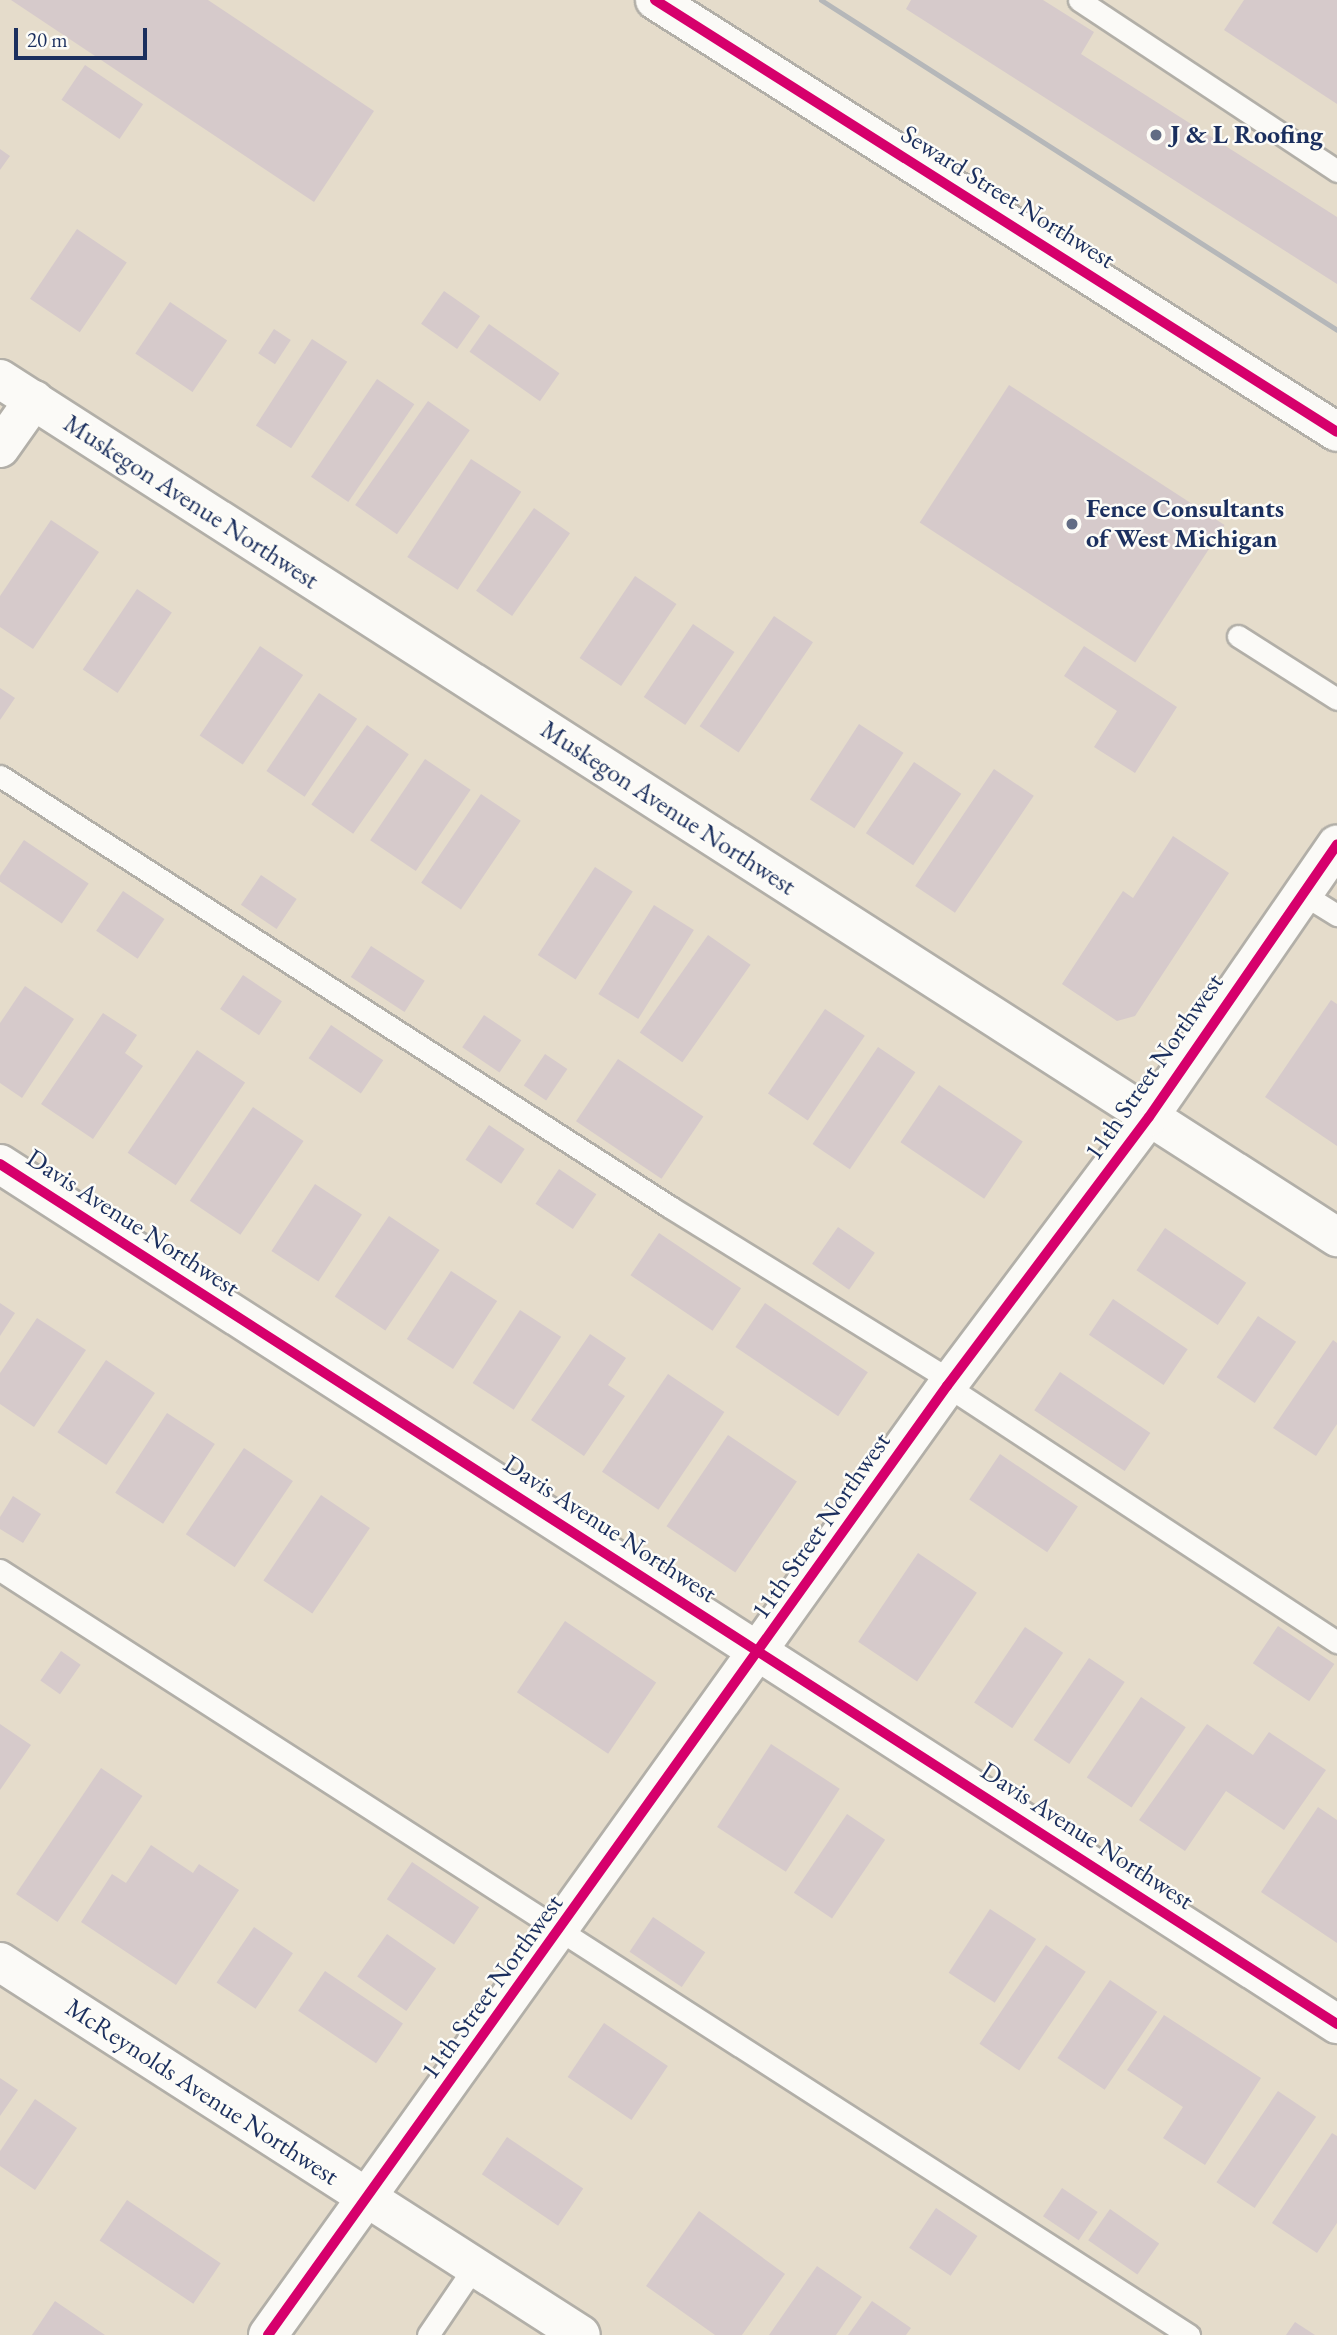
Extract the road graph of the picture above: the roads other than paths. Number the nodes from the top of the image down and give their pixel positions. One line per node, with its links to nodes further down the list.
1 (655, 0): 6 (street, Seward Street Northwest)
2 (1079, 0): 3 (lane)
3 (1337, 171)
4 (0, 379): 5 (street, Muskegon Avenue Northwest)
5 (34, 400): 7 (street); 14 (street, Muskegon Avenue Northwest)
6 (1337, 432)
7 (0, 448)
8 (1238, 636): 9 (lane)
9 (1337, 699)
10 (0, 776): 17 (lane)
11 (1337, 844): 12 (street, 11th Street Northwest)
12 (1303, 894): 13 (lane); 14 (street, 11th Street Northwest)
13 (1337, 915)
14 (1149, 1117): 16 (street, Muskegon Avenue Northwest); 17 (street, 11th Street Northwest)
15 (0, 1164): 20 (street, Davis Avenue Northwest)
16 (1337, 1237)
17 (950, 1384): 19 (lane); 20 (street, 11th Street Northwest)
18 (0, 1570): 21 (lane)
19 (1337, 1642)
20 (760, 1653): 21 (street, 11th Street Northwest); 23 (street, Davis Avenue Northwest)
21 (559, 1931): 24 (street, 11th Street Northwest); 29 (lane)
22 (0, 1962): 24 (street, McReynolds Avenue Northwest)
23 (1337, 2024)
24 (367, 2199): 25 (street, McReynolds Avenue Northwest); 26 (street, 11th Street Northwest)
25 (474, 2267): 27 (lane); 28 (street, McReynolds Avenue Northwest)
26 (268, 2335)
27 (428, 2335)
28 (580, 2335)
29 (1189, 2335)

